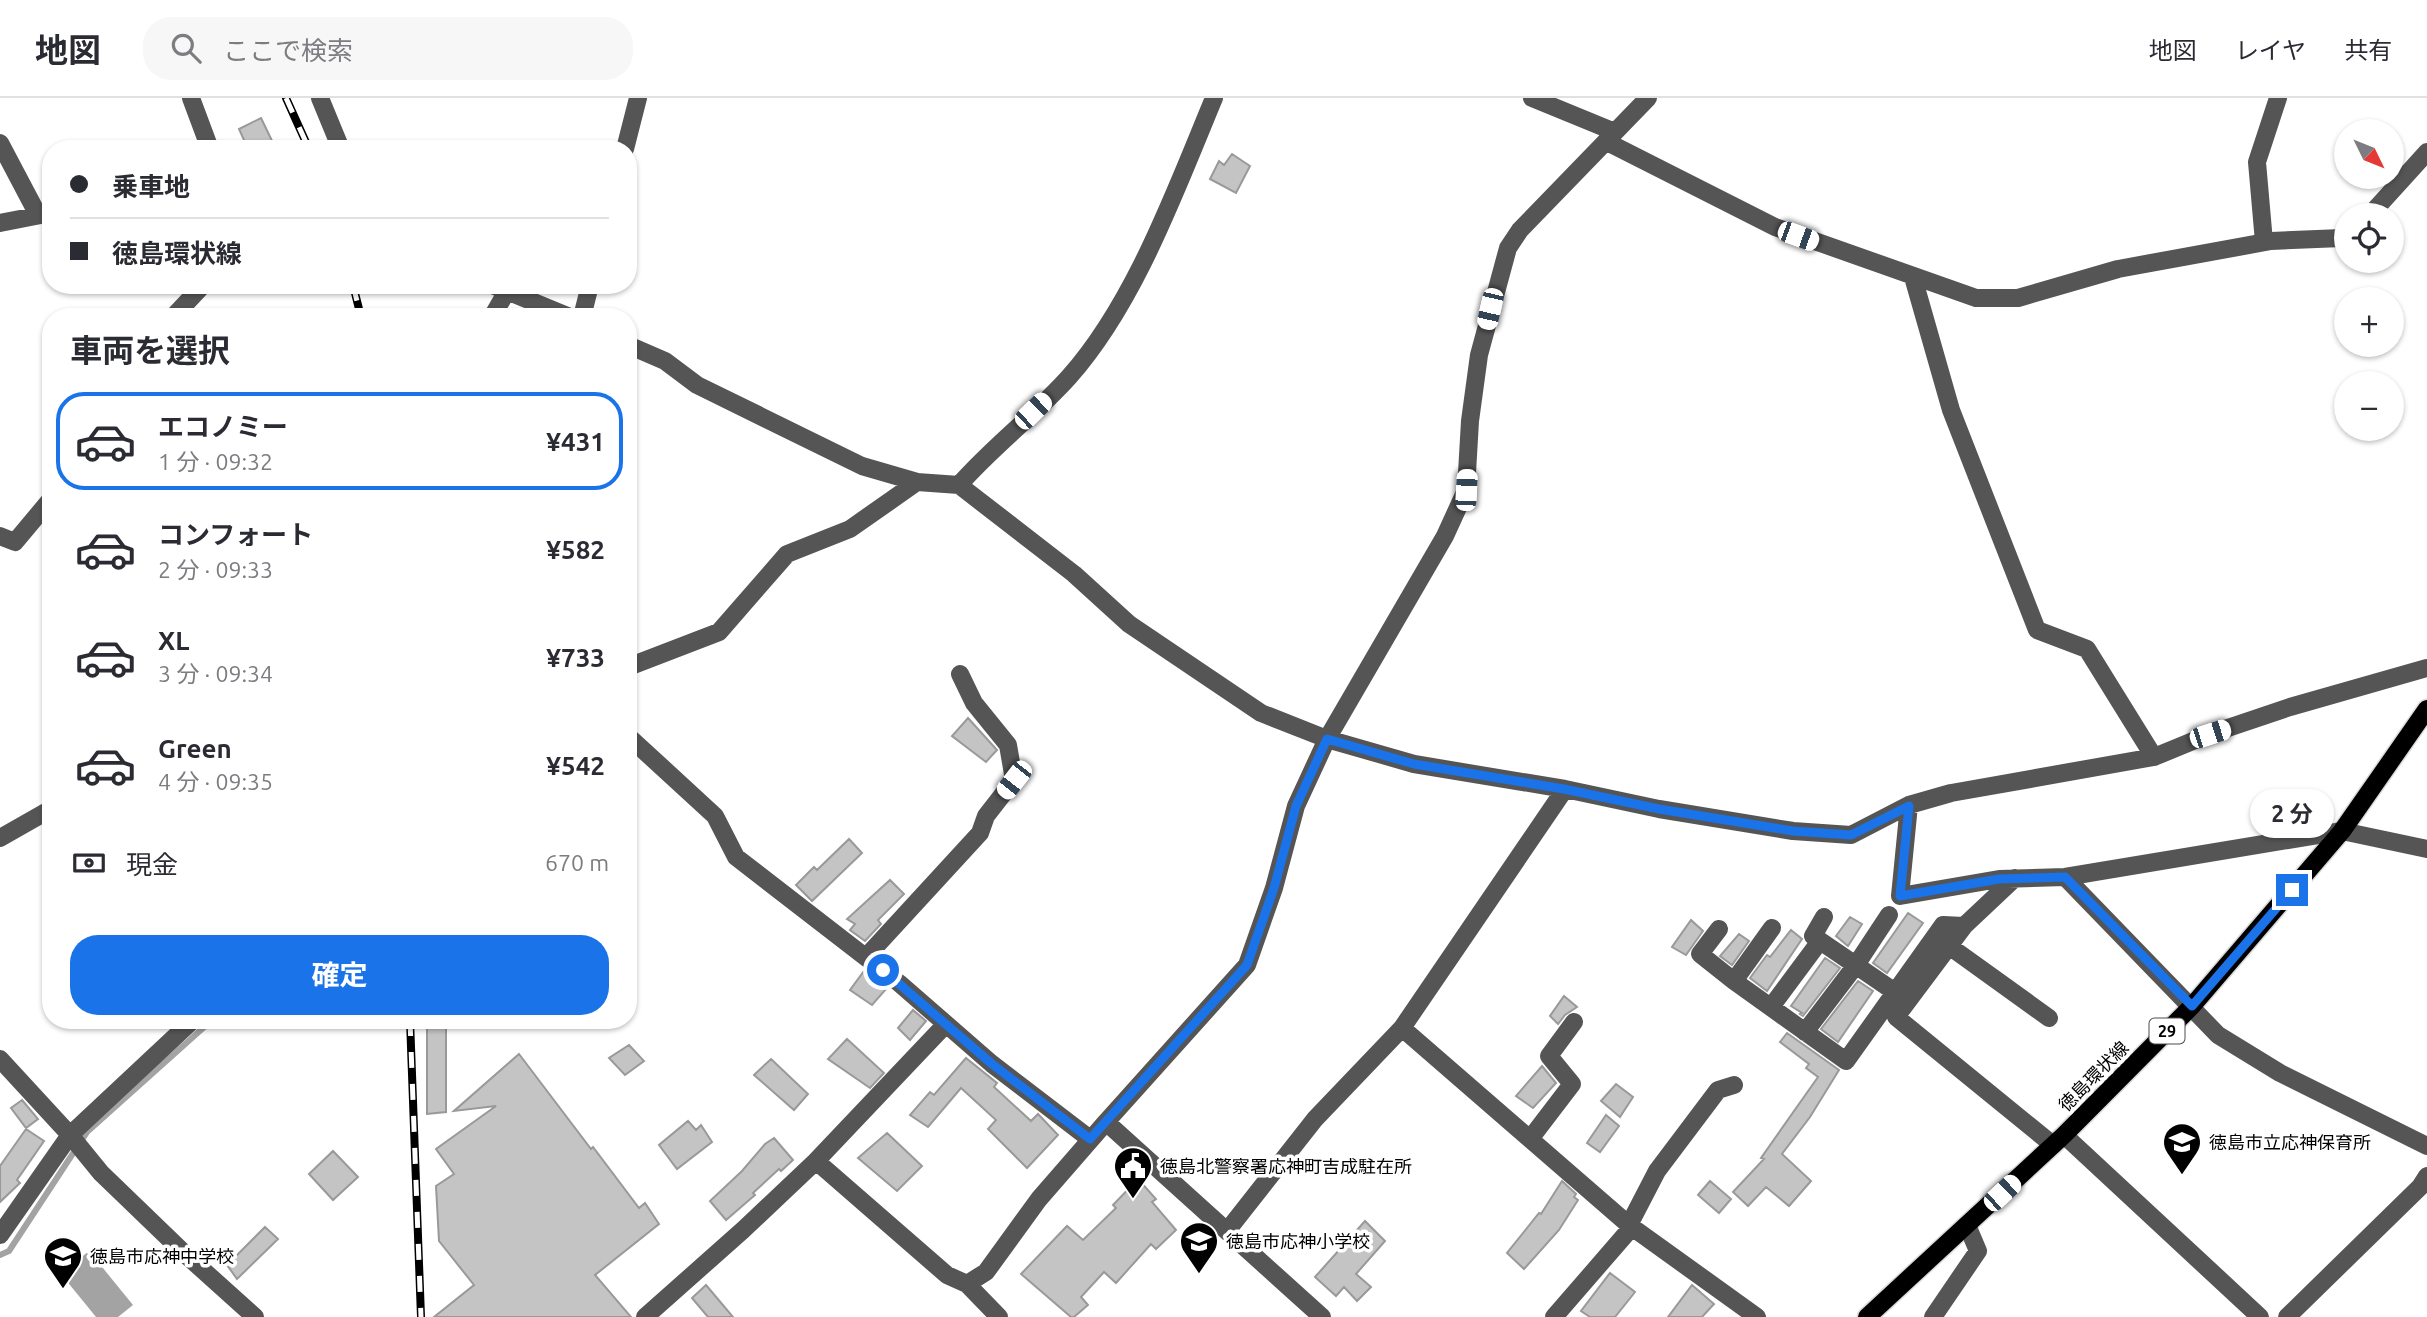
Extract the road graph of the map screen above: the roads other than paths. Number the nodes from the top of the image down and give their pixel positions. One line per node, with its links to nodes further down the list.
1 (191, 98): 9 (street)
2 (320, 98): 10 (street)
3 (638, 98): 11 (street)
4 (1214, 98): 27 (street)
5 (1532, 98): 8 (street)
6 (1648, 98): 8 (street)
7 (2278, 98): 19 (street)
8 (1611, 137): 20 (street); 34 (street)
9 (207, 140)
10 (337, 140)
11 (627, 140)
12 (0, 143): 15 (street)
13 (2427, 152): 14 (street)
14 (2381, 203)
15 (42, 211)
16 (42, 214): 17 (street)
17 (0, 223)
18 (2334, 238): 19 (street)
19 (2264, 242): 20 (street)
20 (1913, 277): 36 (street)
21 (195, 294): 23 (street)
22 (514, 294): 24 (street)
23 (181, 308)
24 (548, 308)
25 (637, 349): 26 (street)
26 (917, 482): 27 (street); 30 (street)
27 (959, 485): 34 (street)
28 (42, 510): 29 (street)
29 (0, 536)
30 (637, 664)
31 (2427, 668): 36 (street)
32 (960, 674): 52 (street)
33 (2427, 709): 40 (main road, 徳島環状線 / 29)
34 (1327, 739): 37 (street); 66 (street)
35 (637, 744): 52 (street)
36 (2154, 757): 38 (street)
37 (1564, 789): 38 (street); 61 (street)
38 (1909, 806): 44 (street)
39 (42, 814): 41 (street)
40 (2342, 831): 42 (street); 43 (street); 56 (main road, 徳島環状線 / 29)
41 (0, 838)
42 (2427, 849)
43 (2065, 877): 44 (street); 56 (street)
44 (2015, 878): 47 (street)
45 (1889, 915): 53 (street)
46 (1824, 916): 50 (street)
47 (1964, 926): 51 (street); 55 (street)
48 (1772, 928): 54 (street)
49 (1719, 929): 54 (street)
50 (1820, 941): 53 (street); 57 (street)
51 (1949, 946): 58 (street); 70 (street)
52 (866, 957): 60 (street)
53 (1856, 965): 55 (street); 63 (street)
54 (1734, 981): 57 (street)
55 (1895, 992): 63 (street)
56 (2192, 1006): 70 (main road, 徳島環状線 / 29); 71 (street)
57 (1771, 1007): 63 (street)
58 (2049, 1018)
59 (1574, 1022): 69 (street)
60 (946, 1024): 68 (street); 72 (street)
61 (1402, 1028): 69 (street); 76 (street)
62 (182, 1029): 67 (street)
63 (1805, 1032)
64 (0, 1059): 67 (street)
65 (1734, 1085): 75 (street)
66 (1106, 1122): 68 (street); 76 (street)
67 (70, 1135): 77 (street); 80 (street)
68 (1090, 1139): 78 (street)
69 (1530, 1139): 75 (street)
70 (2059, 1140): 74 (main road, 徳島環状線 / 29); 88 (street)
71 (2427, 1146)
72 (816, 1161): 78 (street); 81 (street)
73 (2427, 1176): 79 (street)
74 (1967, 1225): 86 (main road, 徳島環状線 / 29); 87 (street)
75 (1630, 1226): 84 (street); 85 (street)
76 (1227, 1231): 83 (street)
77 (0, 1235)
78 (967, 1284): 82 (street)
79 (2299, 1314)
80 (255, 1317)
81 (645, 1317)
82 (999, 1317)
83 (1322, 1317)
84 (1554, 1317)
85 (1757, 1317)
86 (1867, 1317)
87 (1933, 1317)
88 (2260, 1317)

